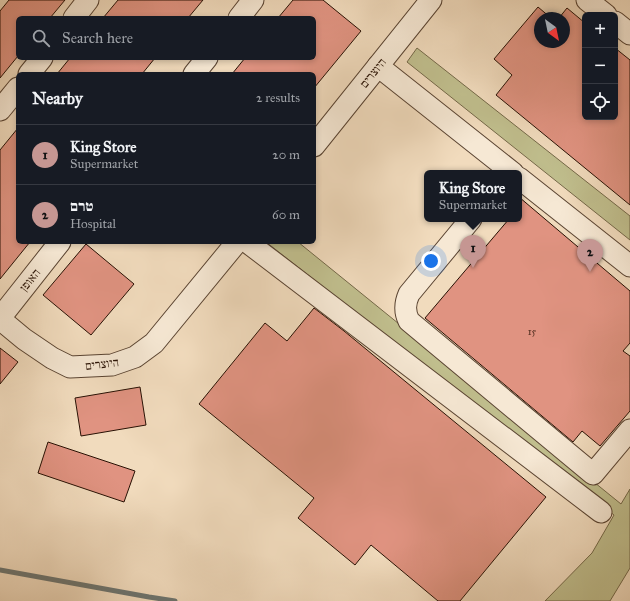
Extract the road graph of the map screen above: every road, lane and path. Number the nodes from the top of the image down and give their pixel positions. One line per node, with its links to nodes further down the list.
1 (88, 0): 6 (street)
2 (253, 0): 7 (street)
3 (432, 0): 12 (street, היוצרים)
4 (587, 0): 5 (street)
5 (602, 12)
6 (76, 16)
7 (241, 16)
8 (618, 24): 9 (street)
9 (630, 34)
10 (40, 60): 13 (street)
11 (205, 60): 14 (street)
12 (378, 66): 17 (street, היוצרים); 18 (street)
13 (31, 72)
14 (196, 72)
15 (16, 90): 16 (street)
16 (0, 110)
17 (316, 144)
18 (508, 170)
19 (522, 181): 24 (street)
20 (469, 222): 26 (street)
21 (58, 244): 25 (street, האופן)
22 (235, 244): 25 (street, היוצרים)
23 (249, 244): 27 (street)
24 (630, 266)
25 (0, 319)
26 (630, 430)
27 (601, 512)

